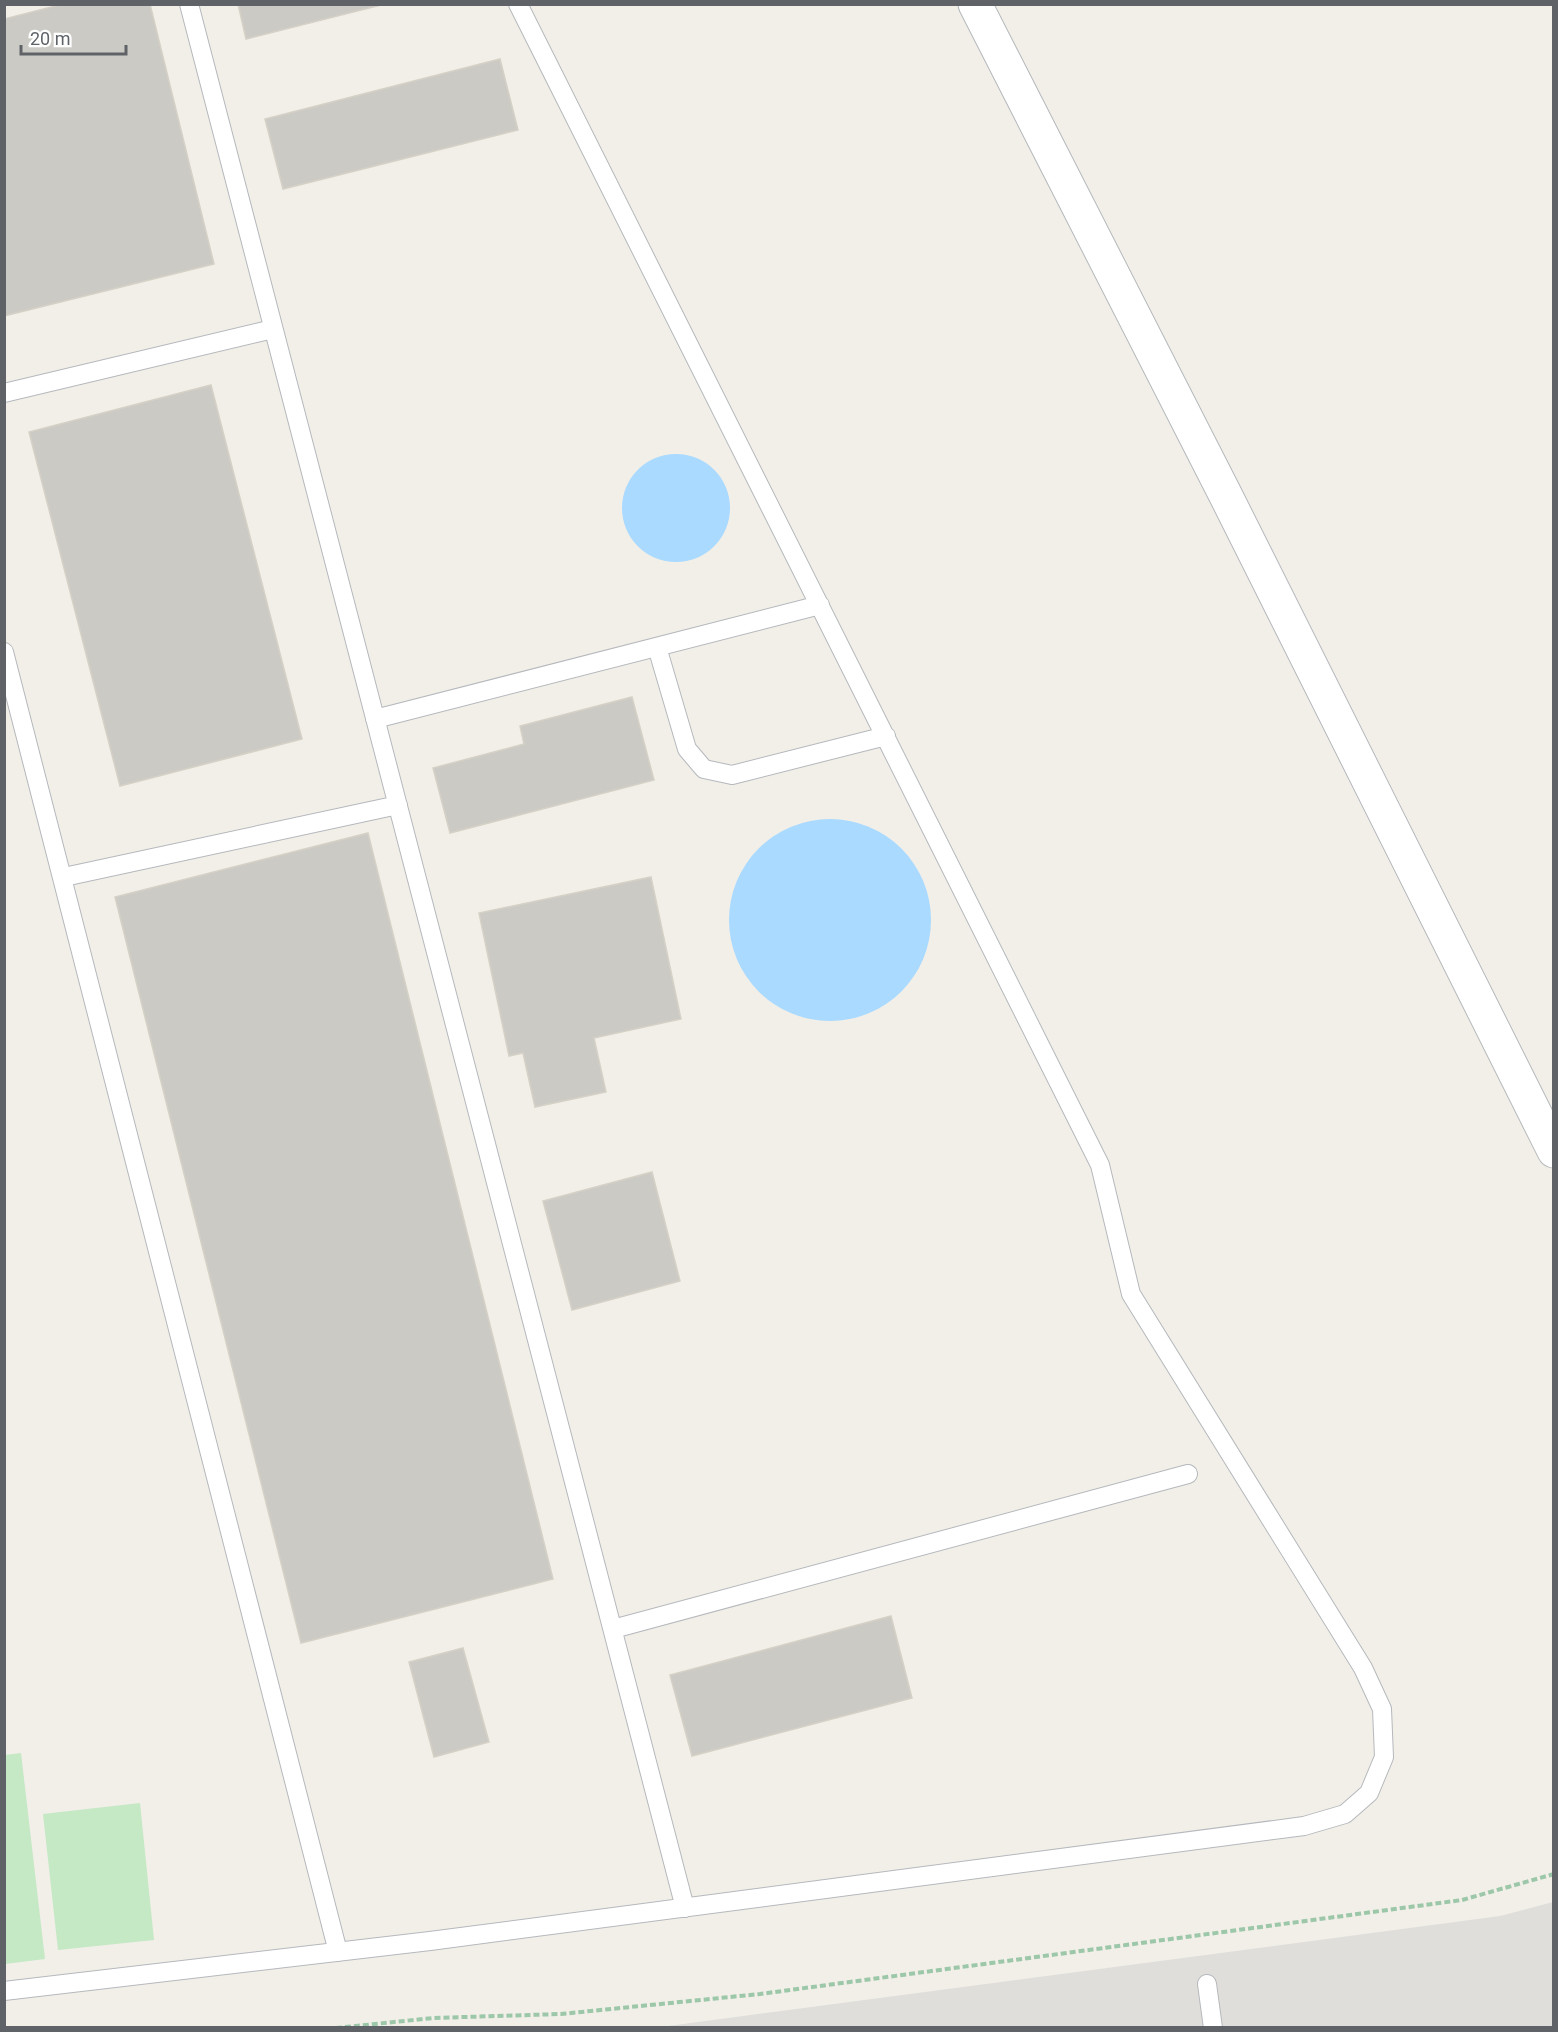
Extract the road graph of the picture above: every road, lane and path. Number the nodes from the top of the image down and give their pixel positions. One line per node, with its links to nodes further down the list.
1 (189, 4): 4 (lane)
2 (518, 4): 6 (lane)
3 (975, 4): 13 (street)
4 (273, 329): 5 (lane); 9 (lane)
5 (4, 393)
6 (820, 605): 7 (lane); 10 (lane)
7 (657, 647): 9 (lane); 10 (lane)
8 (4, 652): 12 (lane)
9 (375, 719): 11 (lane)
10 (886, 736): 17 (lane)
11 (398, 805): 12 (lane); 15 (lane)
12 (64, 877): 18 (lane)
13 (1554, 1151)
14 (1188, 1474): 15 (lane)
15 (613, 1629): 17 (lane)
16 (1554, 1874): 21 (path)
17 (685, 1908): 18 (lane)
18 (338, 1952): 20 (lane)
19 (1207, 1984): 22 (lane)
20 (4, 1991)
21 (336, 2028)
22 (1213, 2028)

